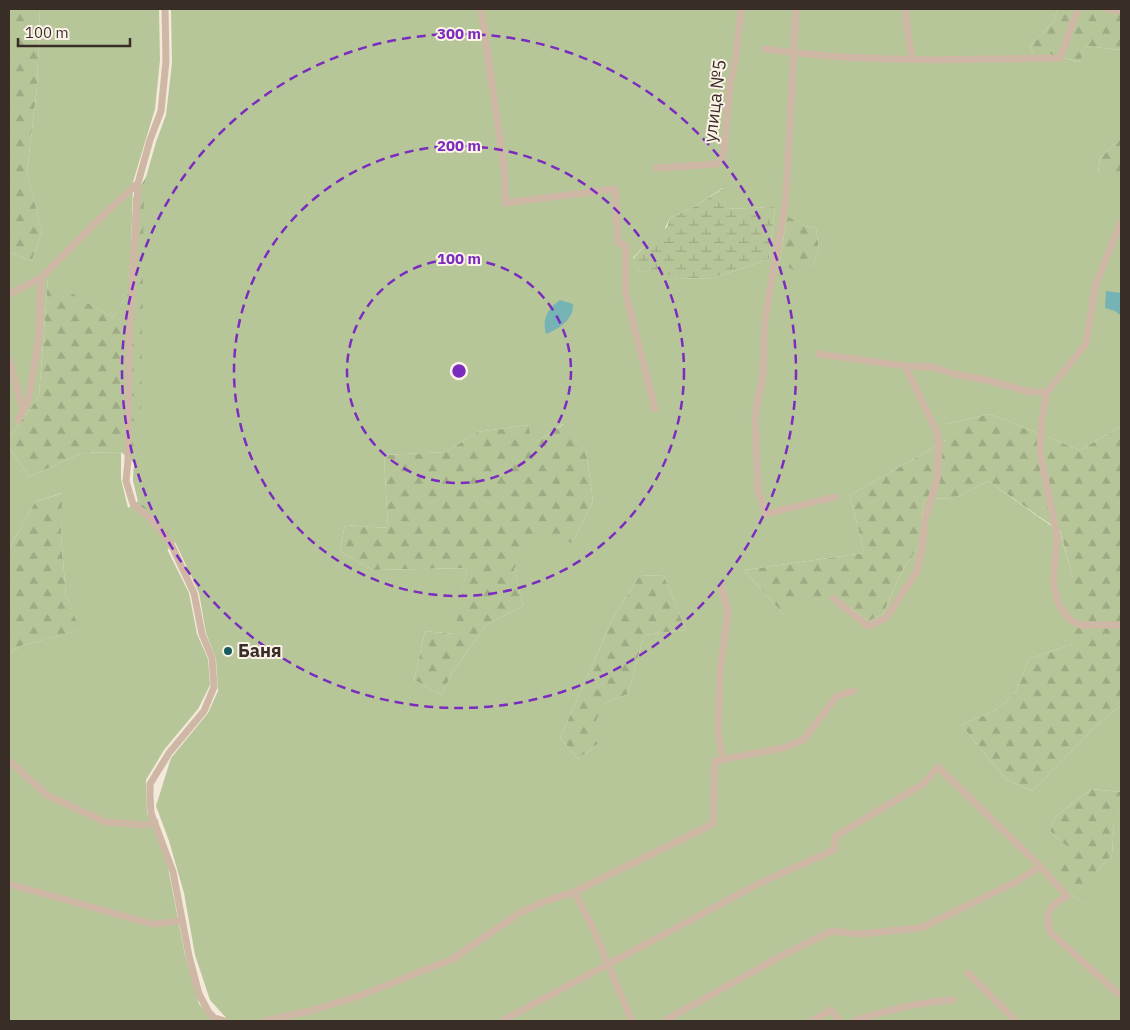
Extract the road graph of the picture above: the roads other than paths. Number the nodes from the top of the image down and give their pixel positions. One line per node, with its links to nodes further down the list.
1 (165, 9): 13 (street)
2 (481, 9): 21 (street)
3 (741, 9): 12 (street, улица №5)
4 (796, 9): 10 (street)
5 (906, 9): 11 (street)
6 (1078, 9): 11 (street)
7 (1107, 9): 8 (street)
8 (1121, 10)
9 (765, 49): 10 (street)
10 (794, 54): 11 (street); 24 (street)
11 (913, 59)
12 (656, 168)
13 (138, 183): 15 (street); 31 (street)
14 (1121, 222): 20 (street)
15 (41, 278): 16 (street); 22 (street)
16 (9, 294)
17 (819, 354): 19 (street)
18 (9, 359): 22 (street)
19 (905, 366): 20 (street); 26 (street)
20 (1046, 392): 27 (street)
21 (655, 409)
22 (23, 410): 23 (street)
23 (18, 420)
24 (835, 497)
25 (722, 588): 29 (street)
26 (834, 598)
27 (1121, 625)
28 (854, 691): 29 (street)
29 (723, 760): 34 (street)
30 (9, 761): 31 (street)
31 (155, 822): 35 (street)
32 (1040, 866): 36 (street); 38 (street); 45 (street)
33 (9, 884): 35 (street)
34 (574, 892): 36 (street); 42 (street)
35 (182, 921): 40 (street)
36 (608, 966): 43 (street); 44 (street)
37 (968, 973): 49 (street)
38 (1121, 996)
39 (953, 1000): 48 (street)
40 (216, 1020): 41 (street)
41 (225, 1021)
42 (265, 1021)
43 (502, 1021)
44 (632, 1021)
45 (664, 1021)
46 (812, 1021): 47 (street)
47 (840, 1021)
48 (853, 1021)
49 (1016, 1021)

